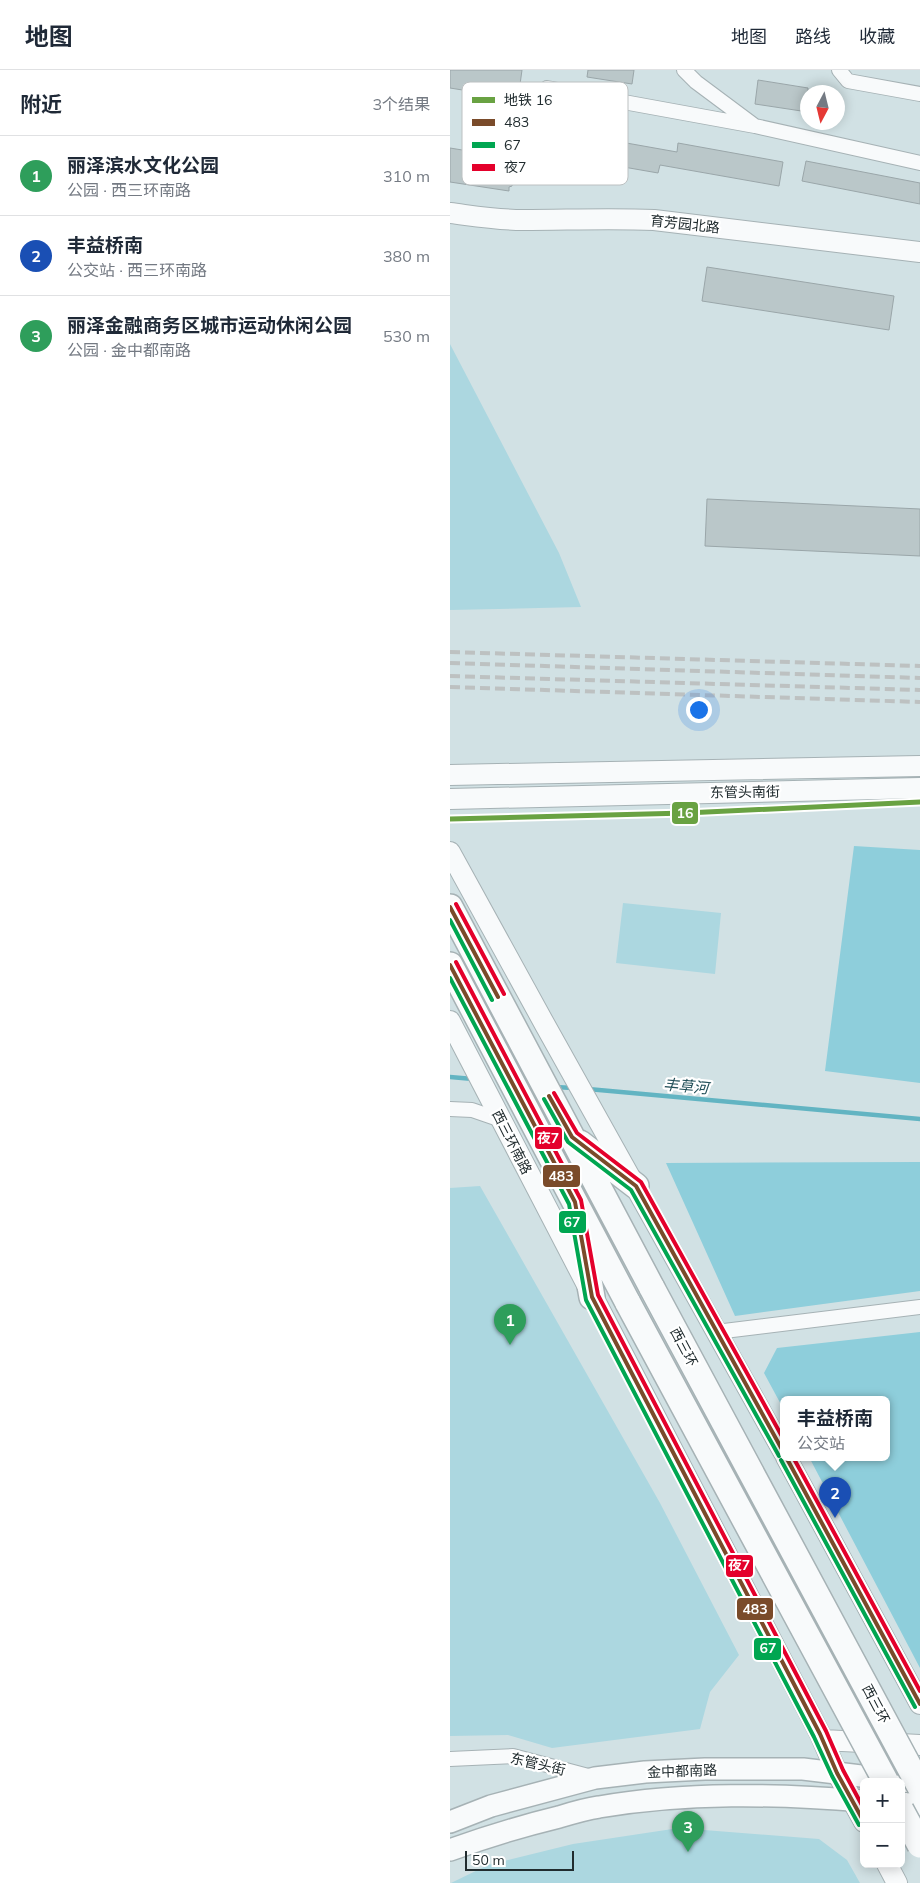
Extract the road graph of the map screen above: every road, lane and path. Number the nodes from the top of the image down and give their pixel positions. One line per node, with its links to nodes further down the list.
1 (684, 70): 5 (street)
2 (839, 70): 3 (street)
3 (920, 94)
4 (628, 103): 5 (street)
5 (755, 126): 6 (street)
6 (920, 163)
7 (450, 213): 8 (street, 育芳园北路)
8 (920, 252)
9 (920, 766): 10 (street, 东管头南街)
10 (450, 775)
11 (920, 788): 12 (street, 东管头南街)
12 (450, 799)
13 (450, 852): 20 (street)
14 (450, 907): 19 (highway, 西三环)
15 (450, 965): 21 (highway, 西三环)
16 (450, 1022): 18 (street, 西三环南路)
17 (450, 1109): 18 (street)
18 (501, 1120): 22 (street, 西三环南路)
19 (572, 1137): 20 (highway); 34 (highway, 西三环, bridge)
20 (636, 1186): 24 (street)
21 (575, 1202): 22 (highway); 33 (highway, 西三环, bridge)
22 (592, 1297): 28 (street, 西三环南路)
23 (920, 1307): 24 (street)
24 (716, 1332): 25 (street)
25 (780, 1446)
26 (788, 1461): 27 (street)
27 (920, 1704)
28 (823, 1740): 29 (street); 31 (street, 西三环南路)
29 (920, 1745)
30 (450, 1759): 32 (street, 东管头街)
31 (837, 1773): 32 (main road, 金中都南路); 34 (main road, 金中都南路); 35 (street, 西三环南路)
32 (595, 1778): 39 (main road, 金中都南路)
33 (884, 1778)
34 (920, 1785)
35 (858, 1800): 43 (main road, 金中都南路)
36 (905, 1803): 37 (main road)
37 (920, 1805)
38 (905, 1817): 42 (highway, bridge)
39 (450, 1822)
40 (905, 1822): 41 (street)
41 (920, 1823)
42 (920, 1845)
43 (450, 1850)
44 (889, 1868): 45 (street)
45 (897, 1883)

